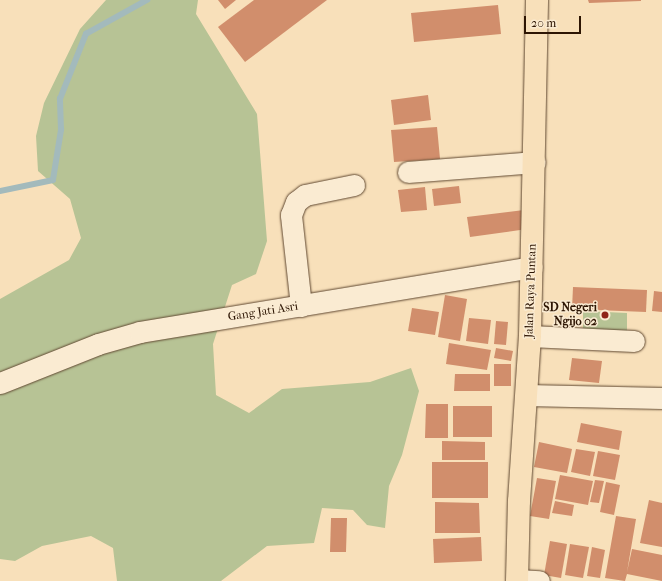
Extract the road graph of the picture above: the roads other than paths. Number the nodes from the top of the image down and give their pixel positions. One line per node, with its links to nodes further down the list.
1 (537, 0): 2 (main road, Jalan Raya Puntan)
2 (535, 162): 3 (street); 5 (main road, Jalan Raya Puntan)
3 (408, 172)
4 (354, 185): 6 (street)
5 (532, 267): 6 (street, Gang Jati Asri); 7 (main road, Jalan Raya Puntan)
6 (301, 306): 9 (street, Gang Jati Asri)
7 (530, 336): 8 (street); 10 (main road, Jalan Raya Puntan)
8 (634, 341)
9 (0, 383)
10 (526, 395): 11 (street); 12 (main road, Jalan Raya Puntan)
11 (662, 398)
12 (517, 581): 13 (street)
13 (539, 581)

